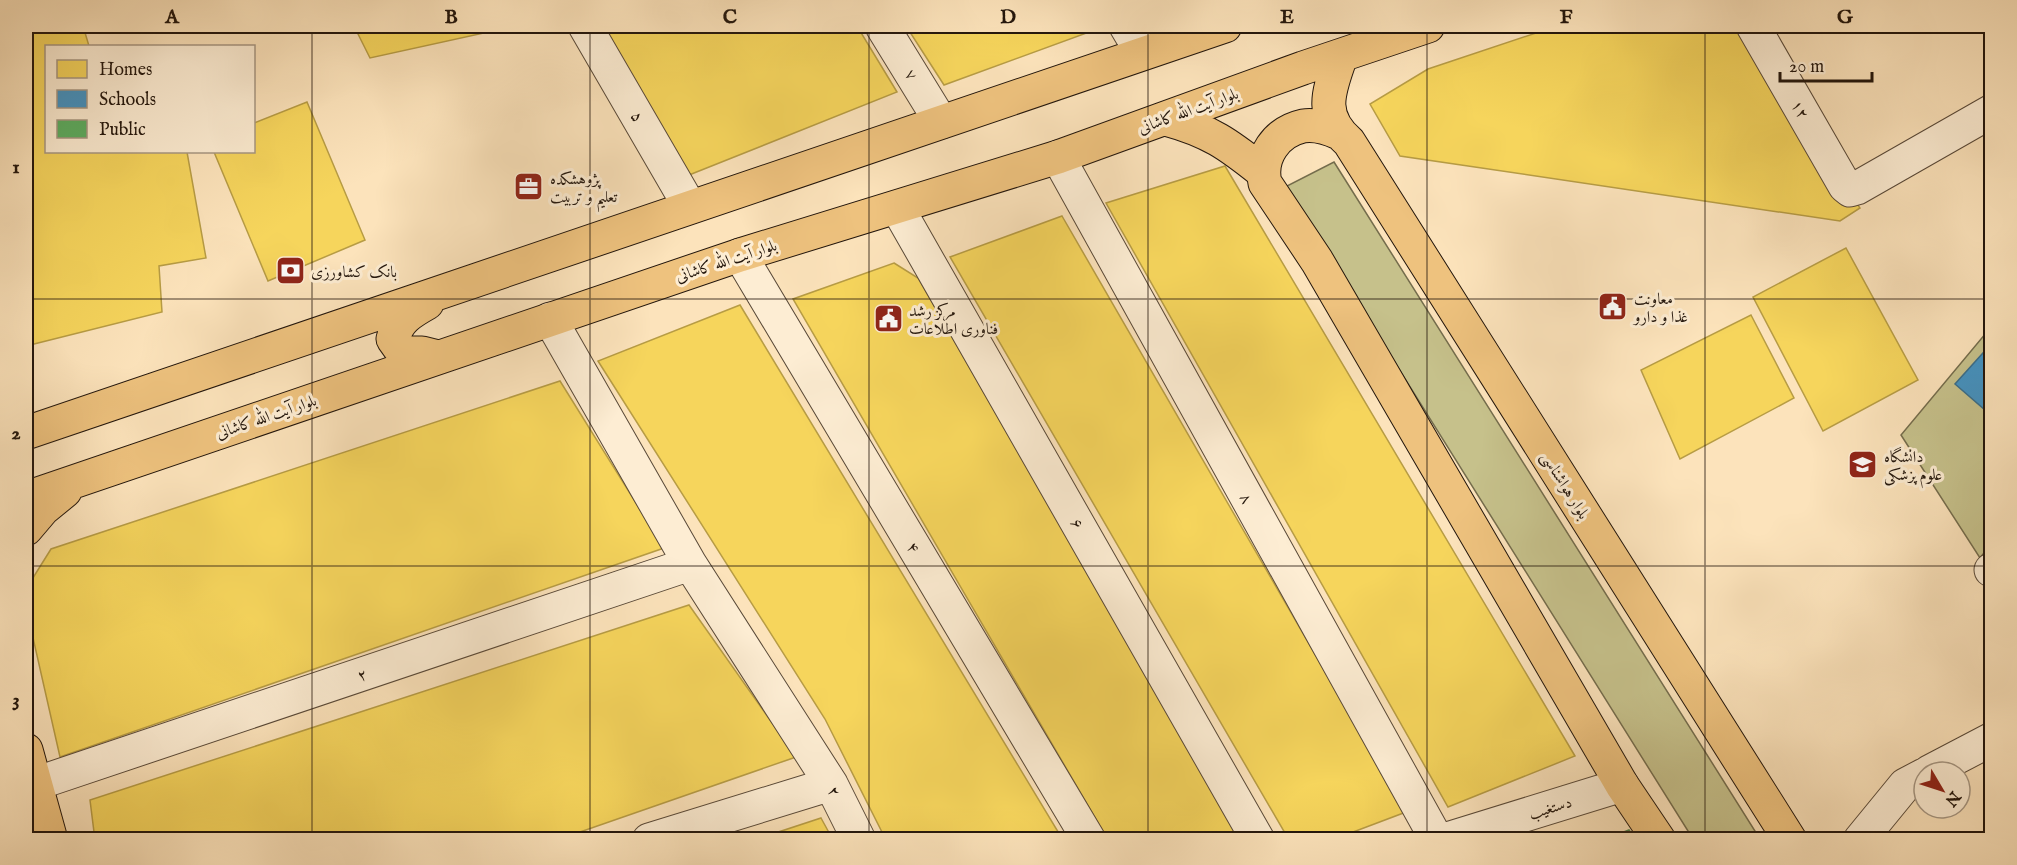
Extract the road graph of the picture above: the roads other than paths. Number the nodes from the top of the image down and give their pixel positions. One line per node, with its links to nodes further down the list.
1 (585, 26): 15 (street, ۵)
2 (882, 26): 11 (street, ۷)
3 (1126, 26): 7 (street)
4 (1225, 26): 7 (main road)
5 (1428, 26): 8 (main road, بلوار آیت الله کاشانی)
6 (1754, 26): 9 (street, ۱۲)
7 (1143, 53): 11 (main road)
8 (1341, 56): 10 (main road, بلوار آیت الله کاشانی); 12 (main road, بلوار هواشناسی)
9 (1992, 111)
10 (1166, 119): 13 (main road, بلوار آیت الله کاشانی); 14 (main road)
11 (941, 122): 15 (main road)
12 (1339, 134): 14 (main road); 43 (main road, بلوار هواشناسی)
13 (1058, 157): 16 (main road, بلوار آیت الله کاشانی); 40 (street, ۸)
14 (1263, 172): 34 (main road)
15 (690, 207): 18 (main road)
16 (897, 207): 17 (main road, بلوار آیت الله کاشانی); 39 (street, ۶)
17 (740, 255): 19 (main road, بلوار آیت الله کاشانی); 38 (street, ۴)
18 (446, 290): 20 (main road); 22 (main road)
19 (550, 319): 20 (main road, بلوار آیت الله کاشانی); 27 (street, ۲)
20 (439, 357): 24 (main road, بلوار آیت الله کاشانی)
21 (26, 408): 22 (main road)
22 (63, 420): 23 (main road)
23 (26, 433)
24 (80, 480): 25 (main road, بلوار آیت الله کاشانی); 26 (main road)
25 (26, 498)
26 (26, 529)
27 (690, 564): 32 (street, ۲); 33 (street, ۲)
28 (1992, 739): 30 (street)
29 (26, 750): 32 (main road)
30 (1952, 760)
31 (1912, 781): 44 (street)
32 (35, 784): 35 (main road)
33 (831, 784): 36 (street); 37 (street, ۲)
34 (1623, 784): 41 (street, دستغیب); 42 (main road)
35 (51, 840)
36 (649, 840)
37 (859, 840)
38 (1089, 840)
39 (1258, 840)
40 (1437, 840)
41 (1444, 840)
42 (1659, 840)
43 (1790, 840)
44 (1860, 840)

